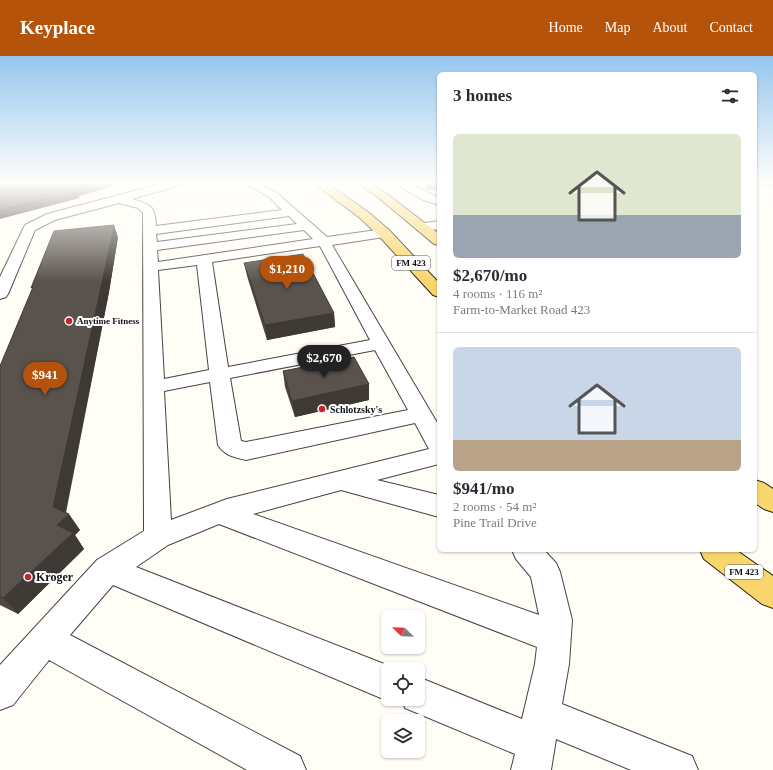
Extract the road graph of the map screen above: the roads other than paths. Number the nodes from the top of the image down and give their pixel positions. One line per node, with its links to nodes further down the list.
1 (57, 215): 17 (lane)
2 (149, 215): 11 (lane)
3 (275, 215): 11 (lane)
4 (296, 215): 8 (lane)
5 (364, 215): 10 (main road, FM 423)
6 (407, 215): 9 (main road)
7 (437, 225): 9 (lane)
8 (307, 226): 11 (lane); 13 (lane)
9 (422, 227): 10 (main road); 12 (main road)
10 (384, 233): 13 (lane); 16 (main road, FM 423)
11 (150, 239): 15 (lane)
12 (437, 240)
13 (324, 242): 14 (lane); 18 (lane)
14 (204, 259): 15 (lane); 19 (lane)
15 (151, 267): 20 (lane)
16 (437, 290)
17 (0, 294)
18 (381, 343): 19 (lane); 21 (lane)
19 (219, 374): 20 (lane); 21 (lane)
20 (154, 387): 29 (lane)
21 (421, 414): 22 (lane)
22 (437, 442)
23 (437, 456): 24 (lane)
24 (341, 480): 27 (lane); 28 (lane)
25 (757, 491): 26 (main road)
26 (773, 502)
27 (437, 505)
28 (219, 513): 29 (lane); 35 (lane)
29 (158, 537): 32 (lane)
30 (528, 552): 35 (lane)
31 (717, 552): 33 (main road, FM 423)
32 (108, 569): 34 (lane); 36 (lane)
33 (773, 594)
34 (45, 639): 37 (lane); 40 (lane)
35 (554, 639): 39 (lane)
36 (381, 680)
37 (0, 692)
38 (425, 699): 39 (lane)
39 (537, 742): 41 (lane)
40 (286, 770)
41 (678, 770)

